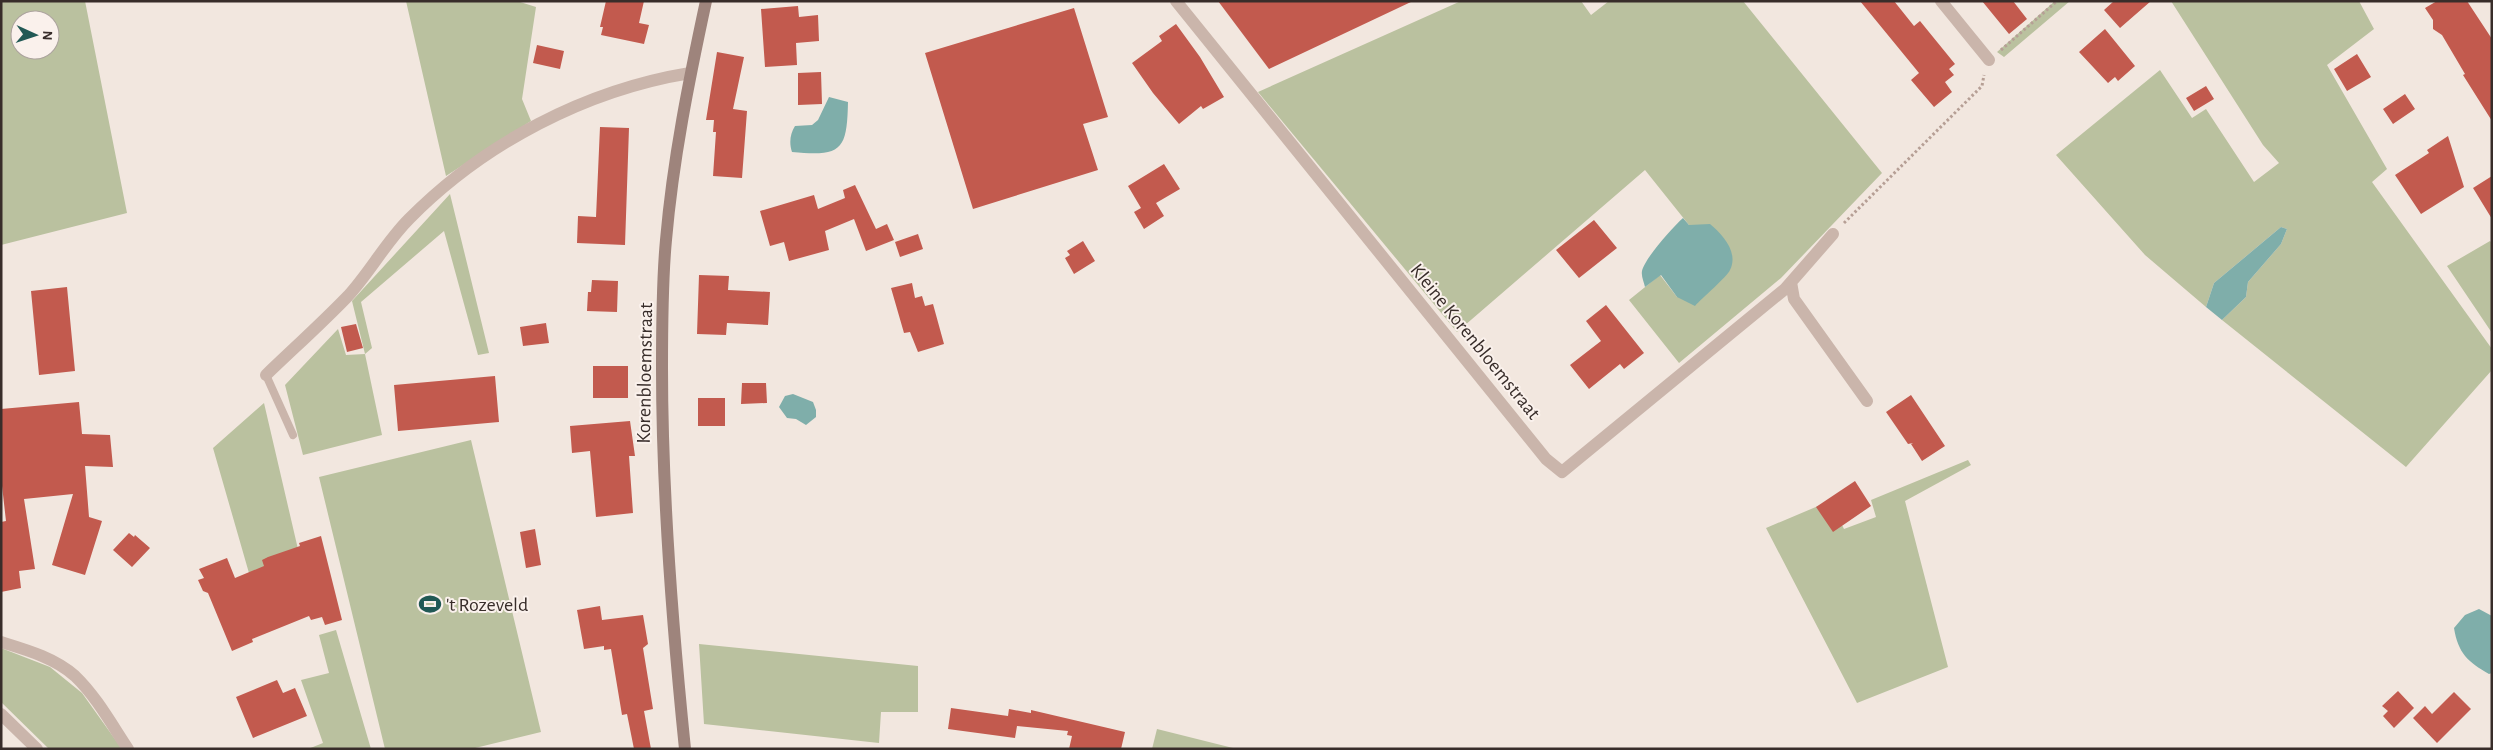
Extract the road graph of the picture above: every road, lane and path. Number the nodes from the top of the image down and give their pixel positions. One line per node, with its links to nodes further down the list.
1 (706, 1): 6 (street, Korenbloemstraat)
2 (1176, 1): 8 (street, Kleine Korenbloemstraat)
3 (1941, 1): 5 (street)
4 (2057, 1): 5 (path)
5 (1989, 60): 7 (path)
6 (690, 73): 9 (street); 16 (street, Korenbloemstraat)
7 (1834, 234): 8 (street)
8 (1791, 282): 10 (street)
9 (266, 375): 11 (lane)
10 (1867, 401)
11 (293, 435)
12 (1, 642): 15 (street)
13 (1, 714): 14 (street)
14 (37, 749)
15 (128, 749)
16 (685, 749)

